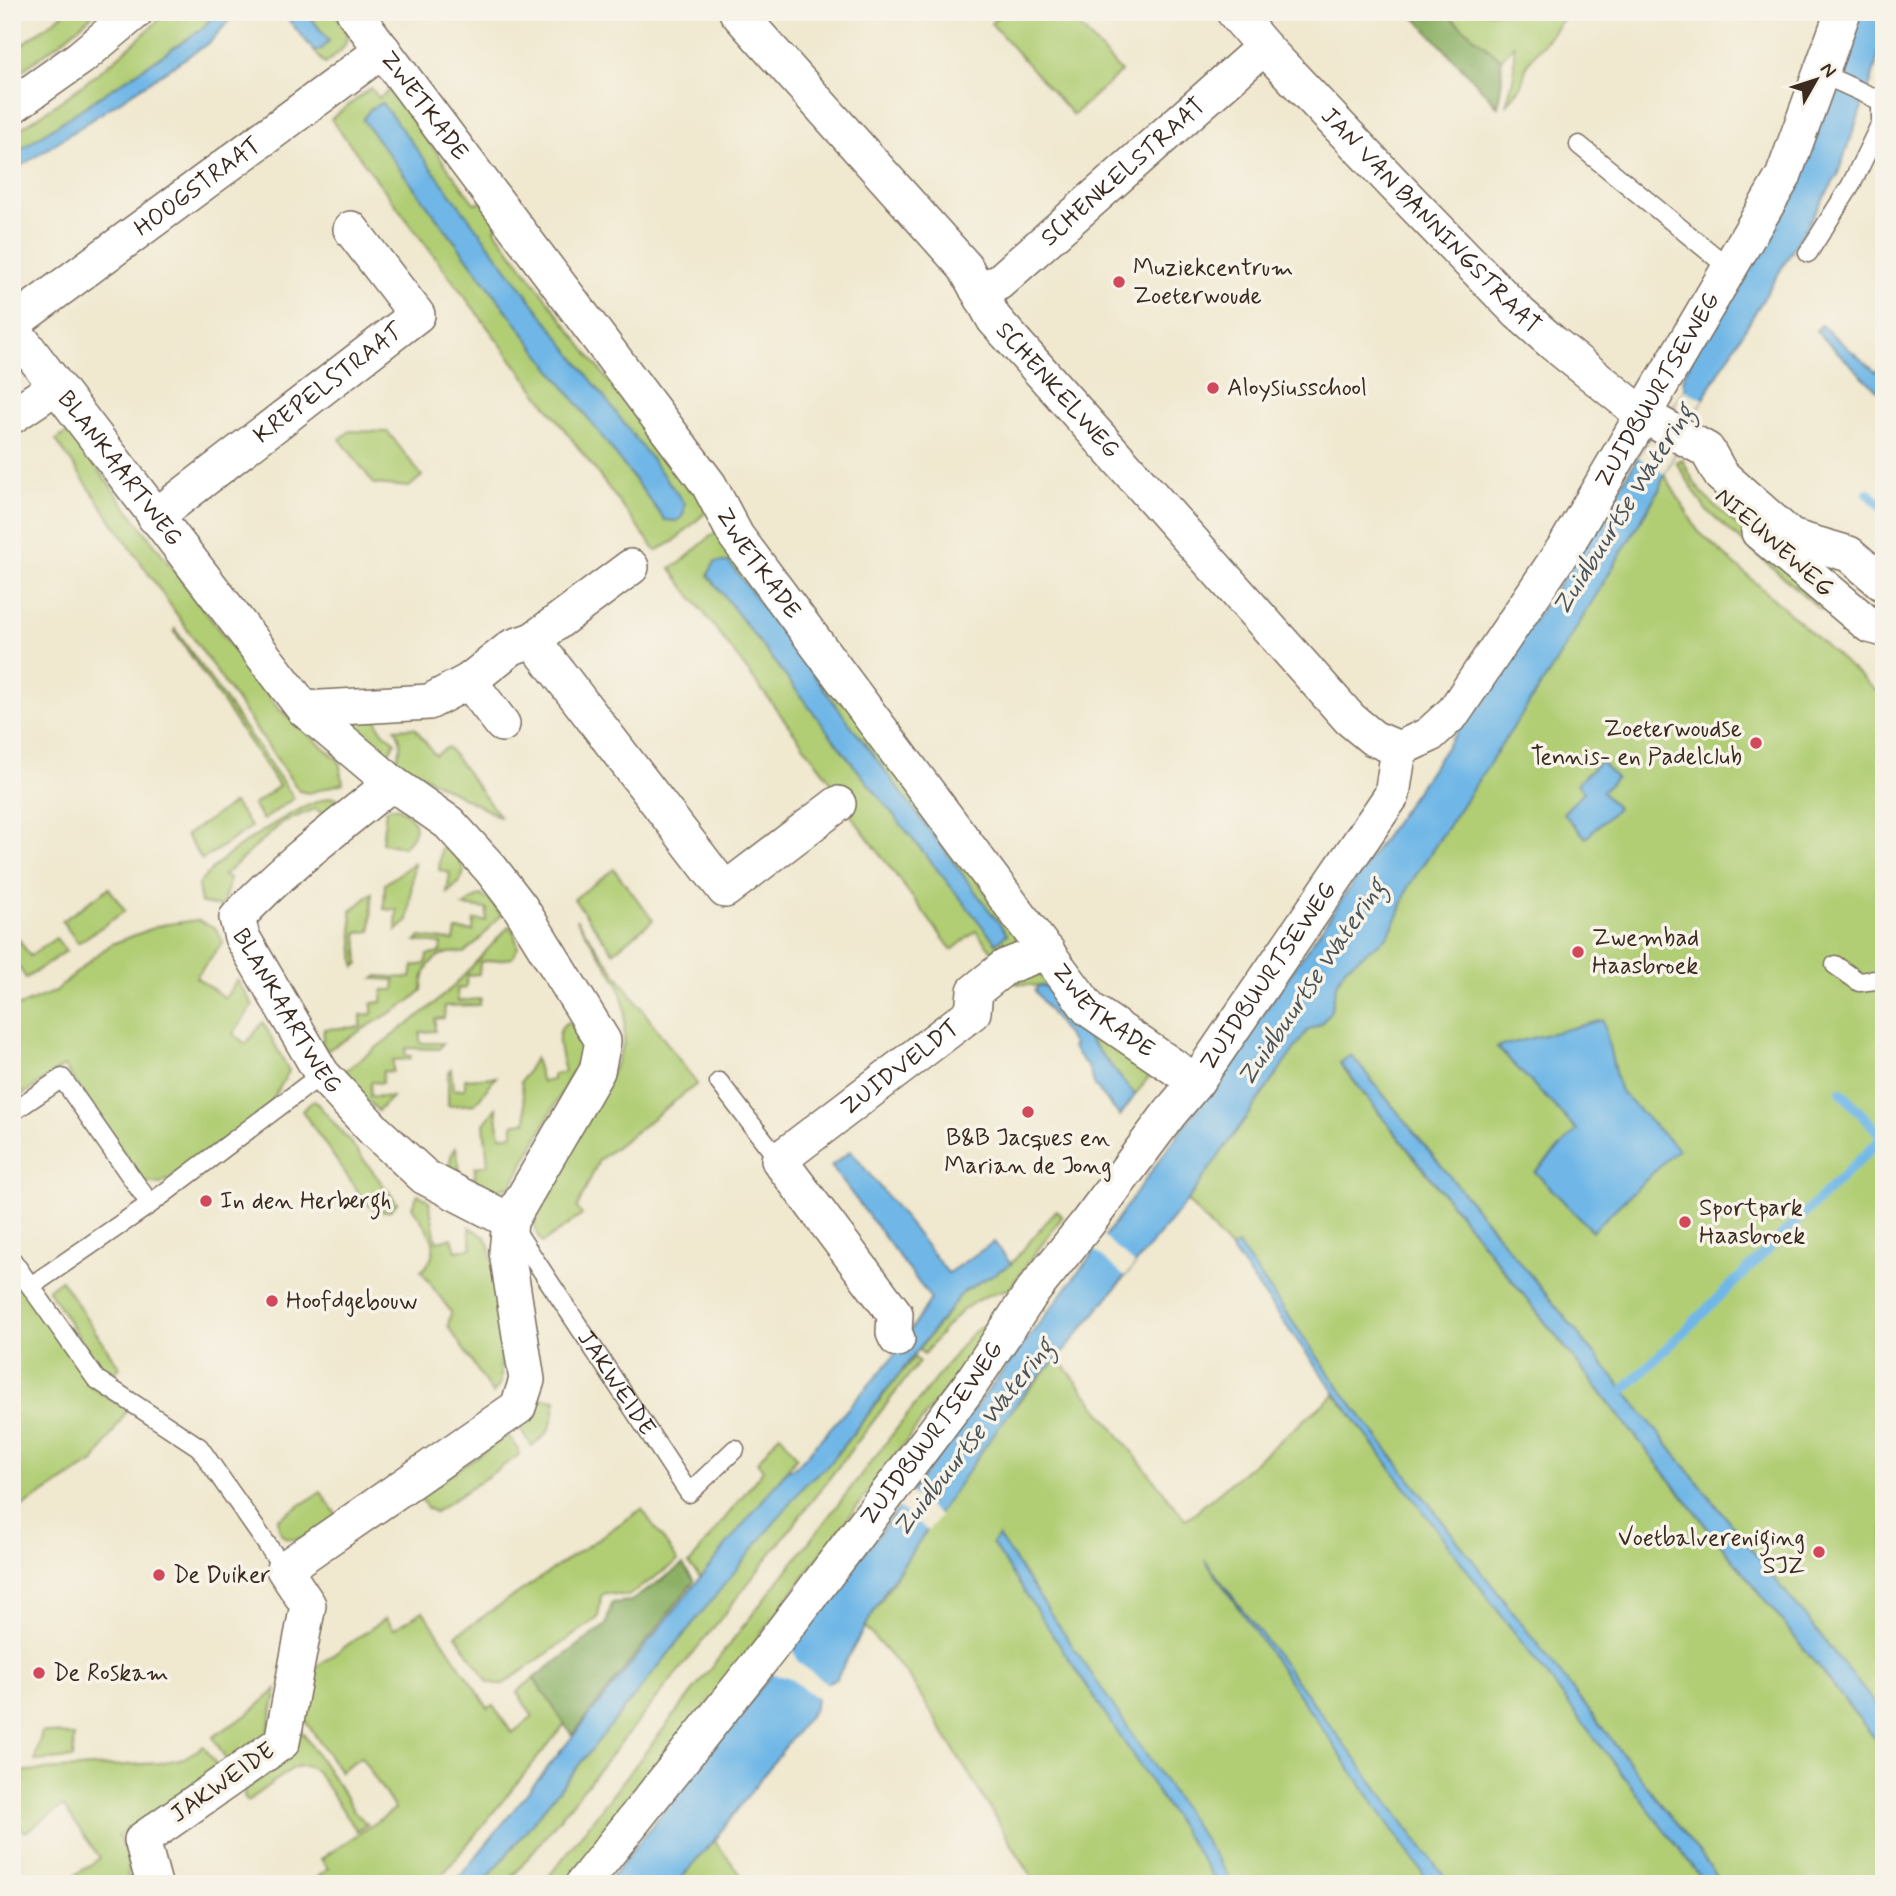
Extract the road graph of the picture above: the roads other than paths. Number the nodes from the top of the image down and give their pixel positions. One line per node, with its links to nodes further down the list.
1 (135, 12): 10 (street)
2 (354, 12): 7 (street, ZWETKADE)
3 (737, 12): 15 (street, SCHENKELWEG)
4 (1234, 12): 6 (street, JAN VAN BANNINGSTRAAT)
5 (1843, 12): 8 (street, ZUIDBUURTSEWEG)
6 (1264, 47): 15 (street, SCHENKELSTRAAT); 19 (street, JAN VAN BANNINGSTRAAT)
7 (383, 50): 16 (street, HOOGSTRAAT); 31 (street, ZWETKADE)
8 (1826, 76): 9 (lane); 14 (street, ZUIDBUURTSEWEG)
9 (1878, 96): 13 (lane)
10 (12, 106)
11 (1579, 145): 14 (lane)
12 (351, 229): 20 (street, KREPELSTRAAT)
13 (1808, 253)
14 (1729, 268): 19 (street, ZUIDBUURTSEWEG)
15 (977, 289): 28 (street, SCHENKELWEG)
16 (12, 326): 17 (street, BLANKAARTWEG)
17 (55, 387): 18 (street); 20 (street, BLANKAARTWEG)
18 (12, 416)
19 (1661, 425): 22 (street, NIEUWEWEG); 23 (street, NIEUWEWEG); 28 (street, ZUIDBUURTSEWEG)
20 (155, 517): 26 (street, BLANKAARTWEG)
21 (631, 567): 24 (street)
22 (1884, 584)
23 (1884, 629)
24 (533, 640): 25 (street); 30 (street)
25 (469, 681): 26 (street); 27 (street)
26 (304, 709): 29 (street, BLANKAARTWEG)
27 (502, 724)
28 (1399, 749): 36 (street, ZUIDBUURTSEWEG)
29 (392, 783): 34 (street, BLANKAARTWEG); 40 (street, BLANKAARTWEG)
30 (838, 804)
31 (1046, 951): 36 (street, ZWETKADE); 38 (street, ZUIDVELDT)
32 (1835, 965): 33 (lane)
33 (1884, 979)
34 (322, 1074): 39 (lane); 40 (street, BLANKAARTWEG)
35 (719, 1082): 38 (lane)
36 (1196, 1082): 47 (street, ZUIDBUURTSEWEG)
37 (12, 1112): 39 (lane)
38 (779, 1160): 43 (street)
39 (149, 1204): 42 (lane)
40 (509, 1221): 44 (lane, JAKWEIDE); 45 (street, BLANKAARTWEG)
41 (12, 1259): 42 (lane)
42 (31, 1286): 45 (lane)
43 (897, 1339)
44 (735, 1449)
45 (284, 1569): 46 (street, JAKWEIDE)
46 (154, 1884)
47 (583, 1884)

